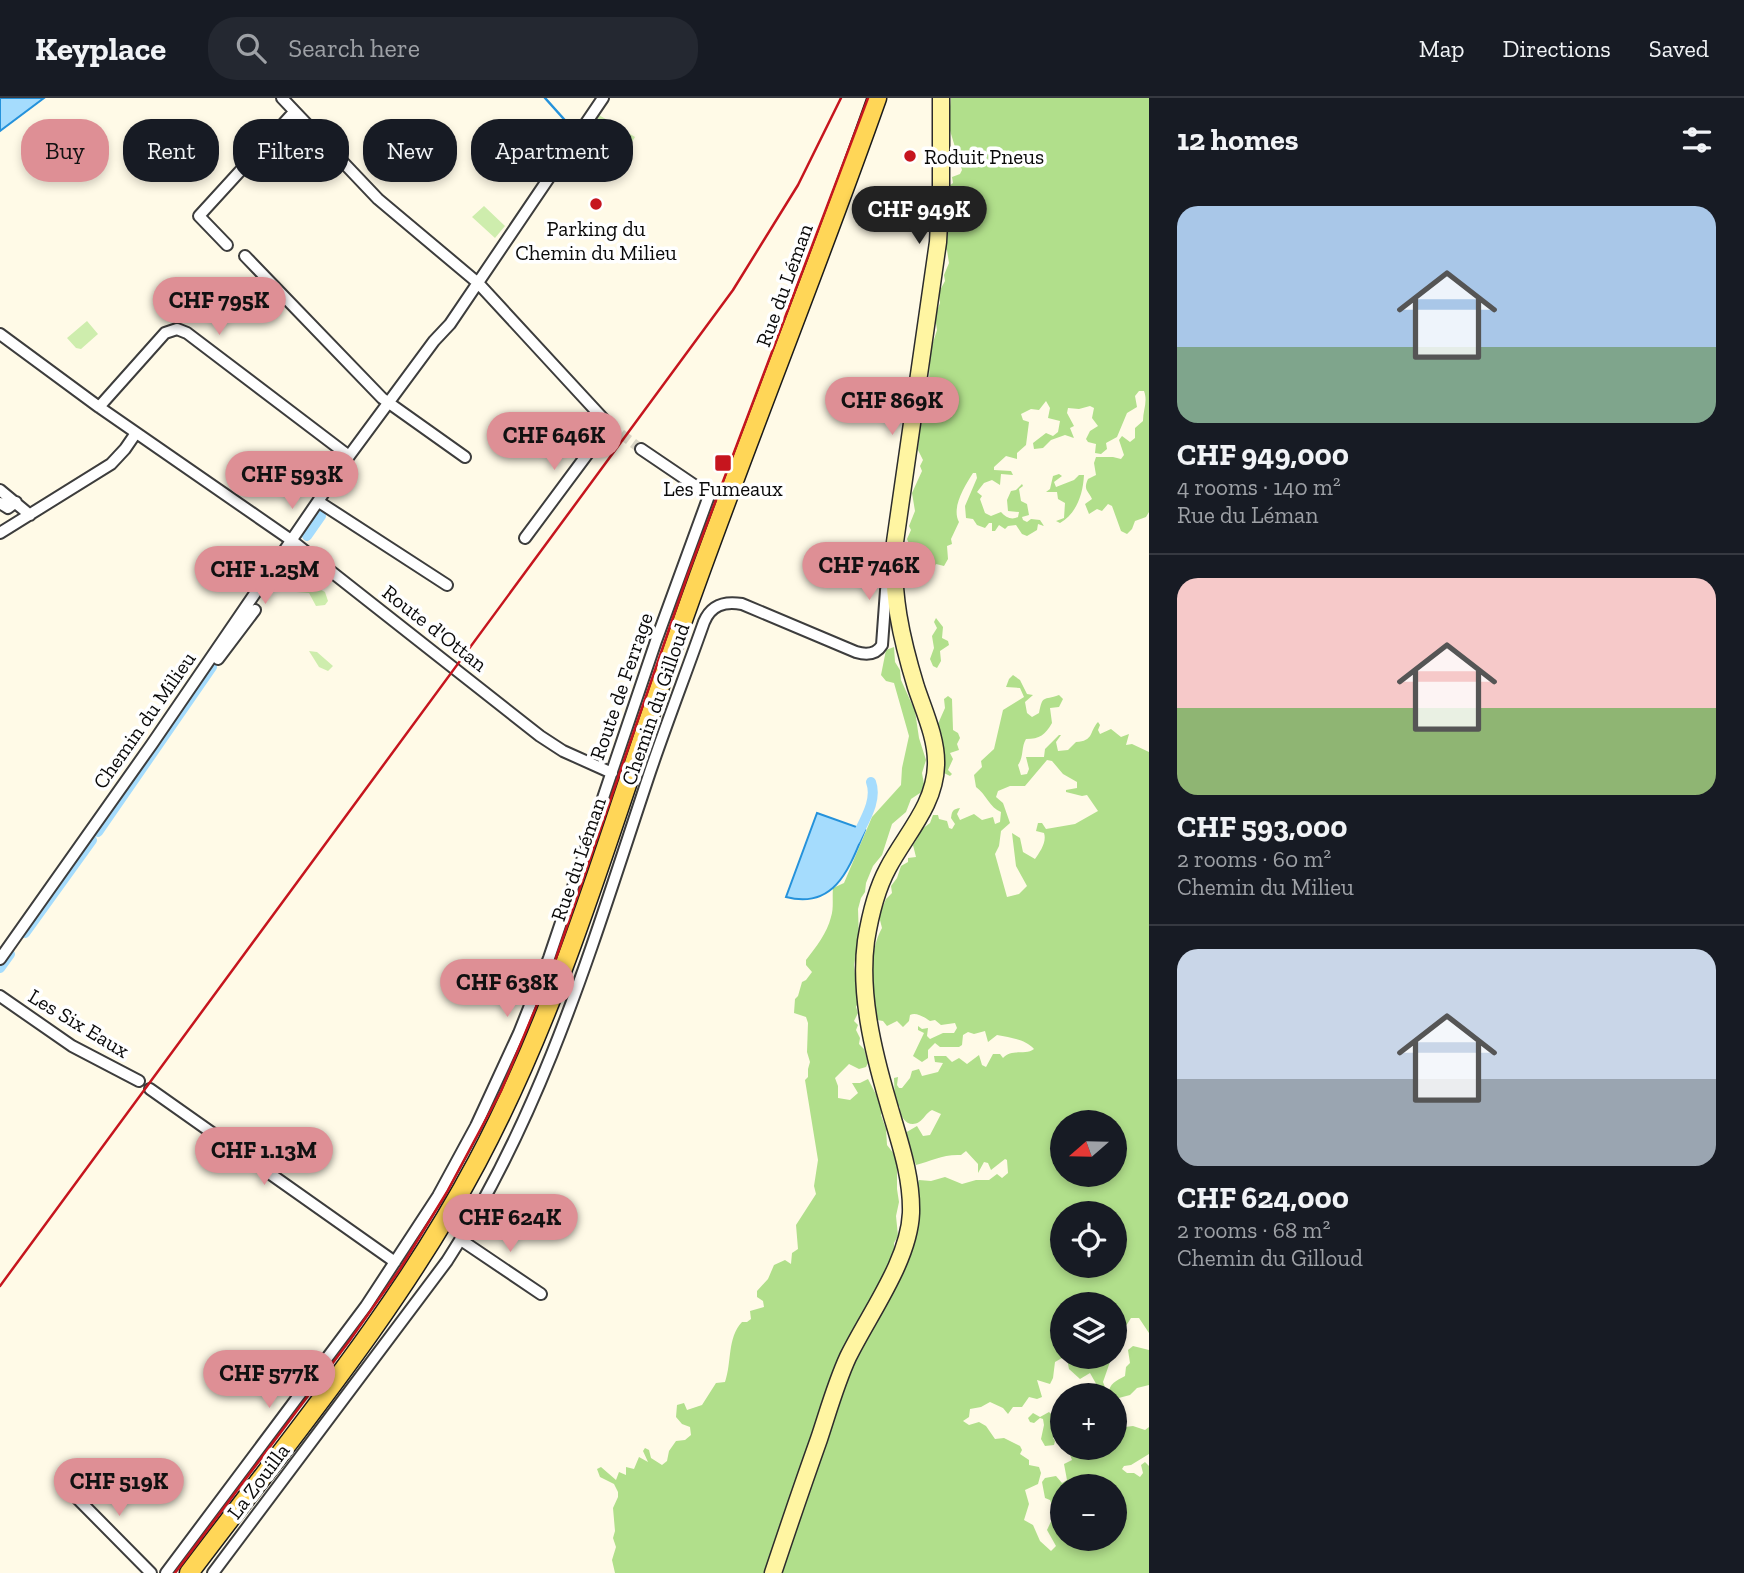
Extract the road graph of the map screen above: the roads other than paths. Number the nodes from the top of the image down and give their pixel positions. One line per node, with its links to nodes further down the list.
1 (603, 98): 8 (street, Chemin du Milieu)
2 (877, 98): 10 (main road, Rue du Léman)
3 (889, 98): 10 (main road, Rue du Léman)
4 (940, 100): 27 (street)
5 (289, 103): 6 (street); 8 (street)
6 (227, 245)
7 (244, 256): 11 (street)
8 (478, 283): 11 (street, Chemin du Milieu); 25 (street)
9 (0, 334): 12 (street, Route d'Ottan)
10 (778, 369): 19 (main road, Rue du Léman)
11 (389, 402): 15 (street, Chemin du Milieu); 16 (street)
12 (99, 407): 13 (street, Route d'Ottan); 15 (street)
13 (136, 433): 23 (street); 26 (street, Route d'Ottan)
14 (641, 449): 18 (street)
15 (349, 456): 21 (street, Chemin du Milieu)
16 (465, 457)
17 (0, 490): 20 (street)
18 (710, 494): 19 (street); 31 (street, Route de Ferrage)
19 (728, 498): 36 (main road, Rue du Léman)
20 (16, 502): 22 (street); 23 (street)
21 (319, 502): 26 (street, Chemin du Milieu); 28 (street)
22 (0, 503)
23 (30, 515): 24 (street)
24 (0, 533)
25 (525, 538)
26 (291, 540): 31 (street, Route d'Ottan); 32 (street, Chemin du Milieu)
27 (893, 577): 37 (street, Chemin du Gilloud); 45 (street)
28 (447, 585)
29 (255, 610): 30 (street)
30 (218, 659)
31 (612, 773): 38 (street, Route de Ferrage)
32 (0, 959)
33 (0, 996): 34 (street, Les Six Eaux)
34 (139, 1081)
35 (150, 1089): 38 (street)
36 (438, 1229): 37 (street); 43 (main road, Rue du Léman)
37 (460, 1242): 39 (street); 44 (street, La Zouilla)
38 (395, 1262): 42 (street, Route de Ferrage)
39 (541, 1294)
40 (65, 1486): 41 (street)
41 (151, 1573)
42 (166, 1573)
43 (189, 1573)
44 (213, 1573)
45 (773, 1573)

